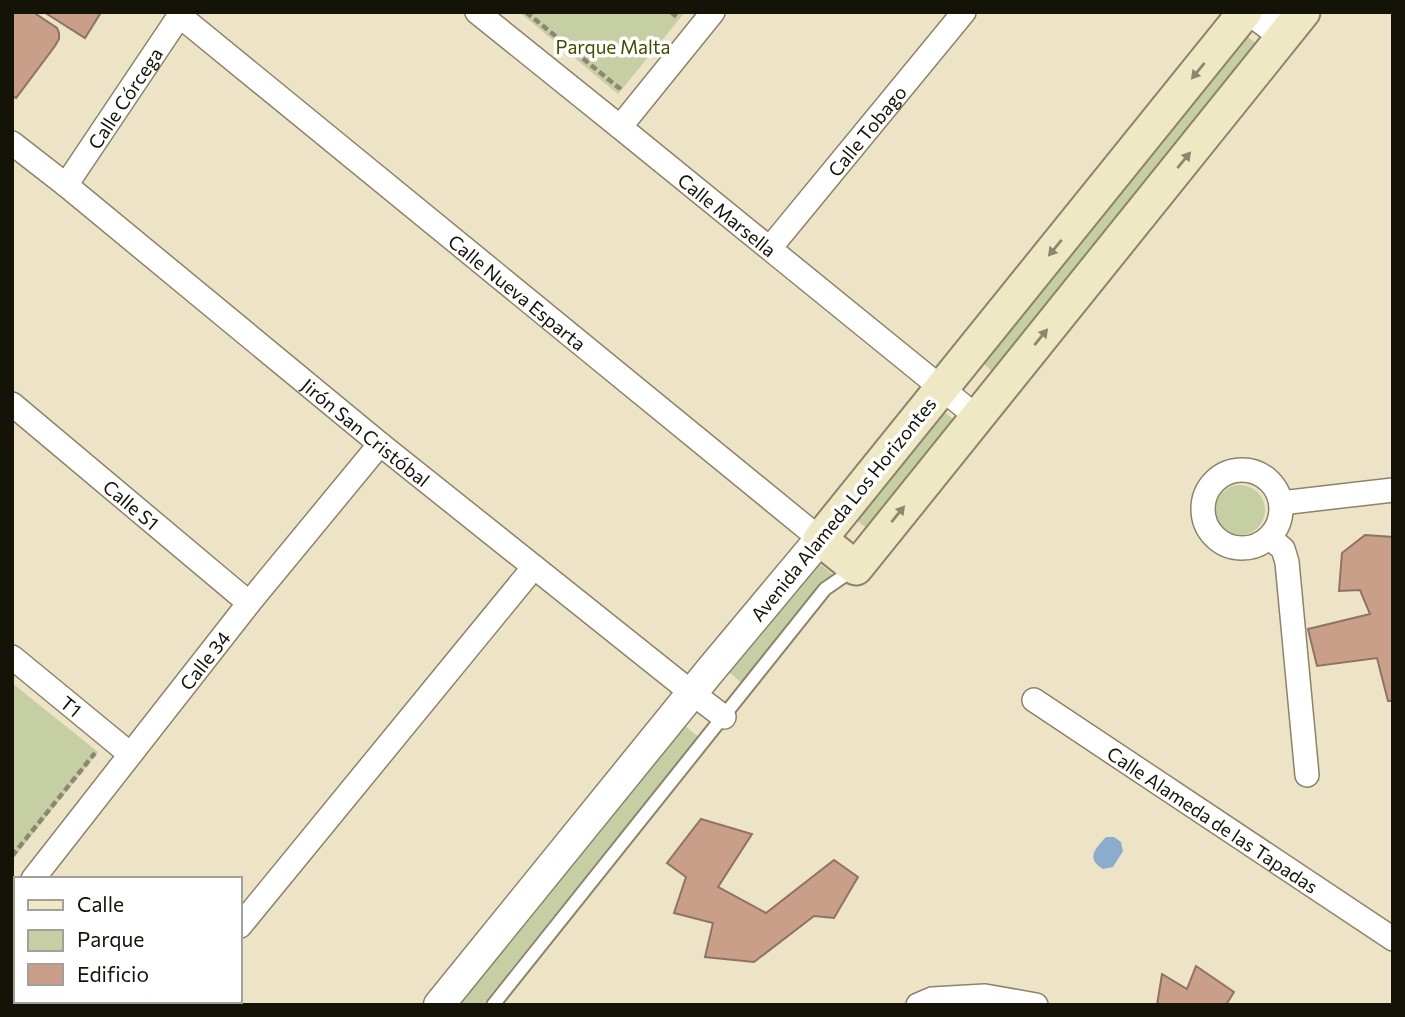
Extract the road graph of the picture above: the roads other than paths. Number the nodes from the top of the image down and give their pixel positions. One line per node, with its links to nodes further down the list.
1 (477, 12): 8 (street, Calle Marsella)
2 (713, 12): 8 (street)
3 (964, 12): 11 (street, Calle Tobago)
4 (1245, 12): 12 (main road, Avenida Alameda Los Horizontes, one-way to 12)
5 (1253, 12): 7 (street)
6 (181, 14): 10 (street, Calle Córcega); 19 (street, Calle Nueva Esparta)
7 (1294, 24): 14 (main road, one-way to 7)
8 (621, 127): 11 (street, Calle Marsella)
9 (12, 143): 10 (street, Jirón San Cristóbal)
10 (66, 185): 15 (street, Jirón San Cristóbal)
11 (770, 247): 12 (street, Calle Marsella)
12 (942, 388): 14 (street, Calle Marsella); 19 (main road, Avenida Alameda Los Horizontes)
13 (12, 404): 22 (street, Calle S1)
14 (977, 417): 21 (main road, one-way to 14)
15 (380, 444): 20 (street, Jirón San Cristóbal); 22 (street, Calle 34)
16 (1393, 490): 17 (street)
17 (1281, 503): 18 (street); 18 (street)
18 (1270, 538): 28 (street)
19 (820, 539): 21 (main road, Calle Nueva Esparta); 24 (street, Avenida Alameda Los Horizontes)
20 (534, 567): 24 (street, Jirón San Cristóbal); 30 (street)
21 (856, 568): 26 (lane)
22 (249, 603): 27 (street, Calle 34)
23 (12, 657): 27 (street, T1)
24 (692, 693): 26 (street, Jirón San Cristóbal); 32 (street, Avenida Alameda Los Horizontes)
25 (1034, 700): 31 (street, Calle Alameda de las Tapadas)
26 (724, 717): 33 (lane)
27 (130, 754): 29 (street, Calle 34)
28 (1307, 775)
29 (35, 877)
30 (242, 924)
31 (1393, 939)
32 (439, 1005)
33 (493, 1005)
34 (918, 1005): 35 (street)
35 (1036, 1005)

